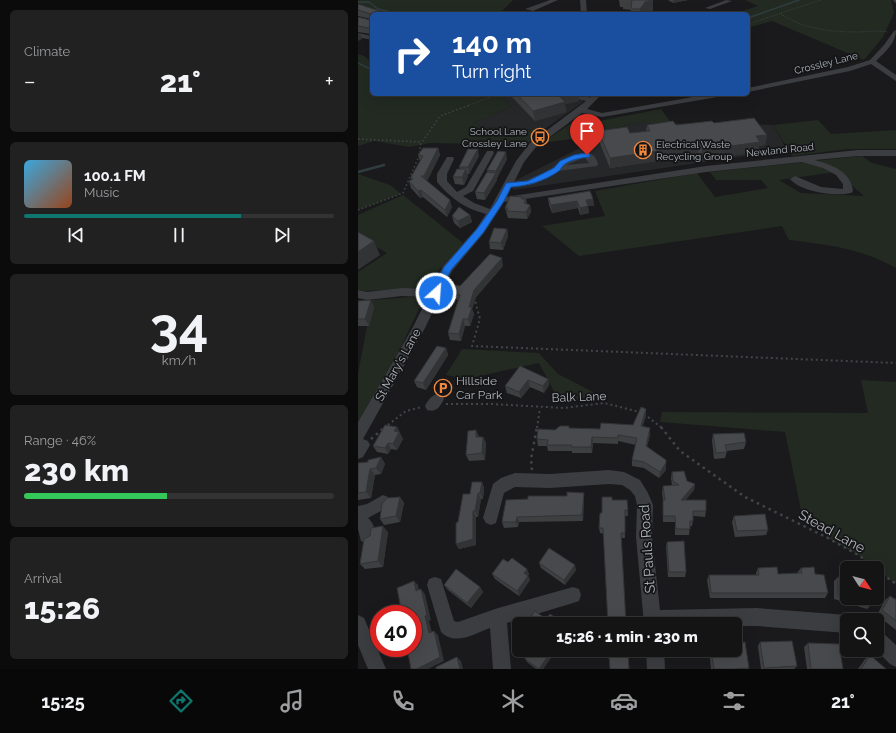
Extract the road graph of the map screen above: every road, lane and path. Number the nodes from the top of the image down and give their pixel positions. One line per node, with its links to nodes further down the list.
1 (555, 0): 6 (street)
2 (583, 0): 7 (street)
3 (730, 0): 5 (street)
4 (821, 0): 8 (path)
5 (708, 8)
6 (528, 9)
7 (584, 12)
8 (782, 14): 9 (path); 10 (path)
9 (750, 23)
10 (896, 33): 15 (street, Crossley Lane)
11 (358, 35): 12 (street)
12 (370, 38)
13 (358, 40): 14 (street)
14 (370, 43)
15 (887, 46): 16 (street); 17 (street, Crossley Lane)
16 (896, 48)
17 (872, 61): 18 (street); 19 (street, Crossley Lane)
18 (896, 79)
19 (750, 90)
20 (493, 96): 27 (path)
21 (581, 96): 24 (street)
22 (596, 96): 24 (street, St Mary's Lane)
23 (711, 96): 25 (street)
24 (591, 101): 25 (street, St Mary's Lane)
25 (581, 110): 34 (street, St Mary's Lane)
26 (358, 139): 27 (path)
27 (421, 142): 37 (path)
28 (490, 153): 35 (street)
29 (896, 153): 31 (street, Newland Road)
30 (451, 159): 35 (street)
31 (800, 159): 33 (street); 36 (street, Newland Road)
32 (556, 169): 34 (street)
33 (795, 179)
34 (508, 185): 36 (street, St Mary's Lane)
35 (456, 196): 38 (street)
36 (500, 201): 38 (street, St Mary's Lane)
37 (358, 210)
38 (492, 213): 39 (street, St Mary's Lane)
39 (436, 293): 40 (street); 44 (street, St Mary's Lane)
40 (358, 294)
41 (467, 294): 42 (path)
42 (896, 363)
43 (540, 408): 44 (path, Balk Lane); 45 (path); 48 (path, Balk Lane)
44 (360, 444)
45 (532, 479): 50 (street, St Pauls Road); 58 (street, St Pauls Road)
46 (383, 502): 47 (street)
47 (358, 513)
48 (777, 513): 52 (path, Stead Lane)
49 (358, 518): 51 (street)
50 (491, 518)
51 (367, 536)
52 (866, 561)
53 (884, 575): 54 (path, Stead Lane)
54 (896, 584)
55 (435, 585): 57 (street)
56 (573, 595): 57 (street)
57 (498, 617): 66 (street)
58 (653, 617)
59 (742, 618): 60 (street)
60 (840, 623)
61 (358, 624): 65 (street)
62 (884, 646): 64 (street)
63 (655, 657): 67 (street)
64 (896, 658)
65 (377, 669)
66 (502, 669)
67 (656, 669)

